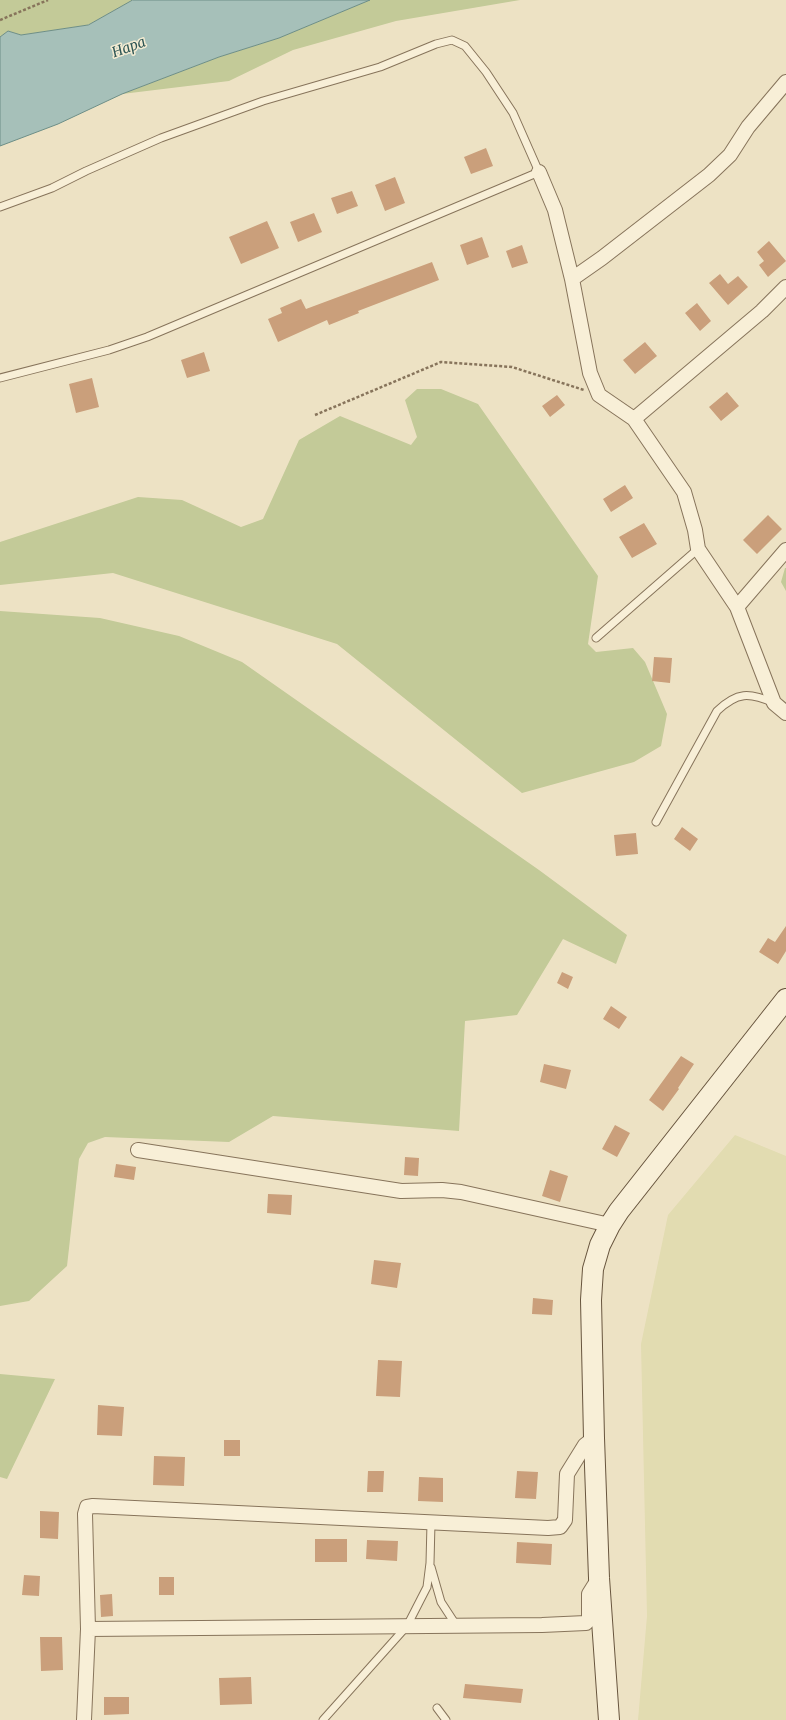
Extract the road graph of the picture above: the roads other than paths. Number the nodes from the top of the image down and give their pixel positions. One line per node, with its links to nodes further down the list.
1 (786, 82): 4 (street)
2 (539, 172): 3 (lane); 4 (street); 6 (lane)
3 (0, 207)
4 (572, 279): 7 (street)
5 (786, 287): 7 (street)
6 (0, 378)
7 (634, 419): 8 (street)
8 (698, 549): 10 (street); 11 (lane)
9 (786, 550): 10 (street)
10 (737, 607): 12 (street)
11 (596, 638)
12 (774, 703): 13 (street); 14 (lane)
13 (786, 714)
14 (656, 822)
15 (786, 999): 17 (main road)
16 (138, 1150): 17 (street)
17 (610, 1225): 18 (main road)
18 (594, 1438): 19 (street); 21 (main road)
19 (431, 1522): 20 (lane); 24 (street)
20 (430, 1563): 22 (lane); 23 (lane)
21 (599, 1578): 22 (street); 29 (main road)
22 (456, 1625): 23 (street)
23 (407, 1626): 24 (street); 27 (lane)
24 (88, 1629): 26 (street)
25 (437, 1708): 28 (lane)
26 (84, 1720)
27 (323, 1720)
28 (446, 1720)
29 (609, 1720)

